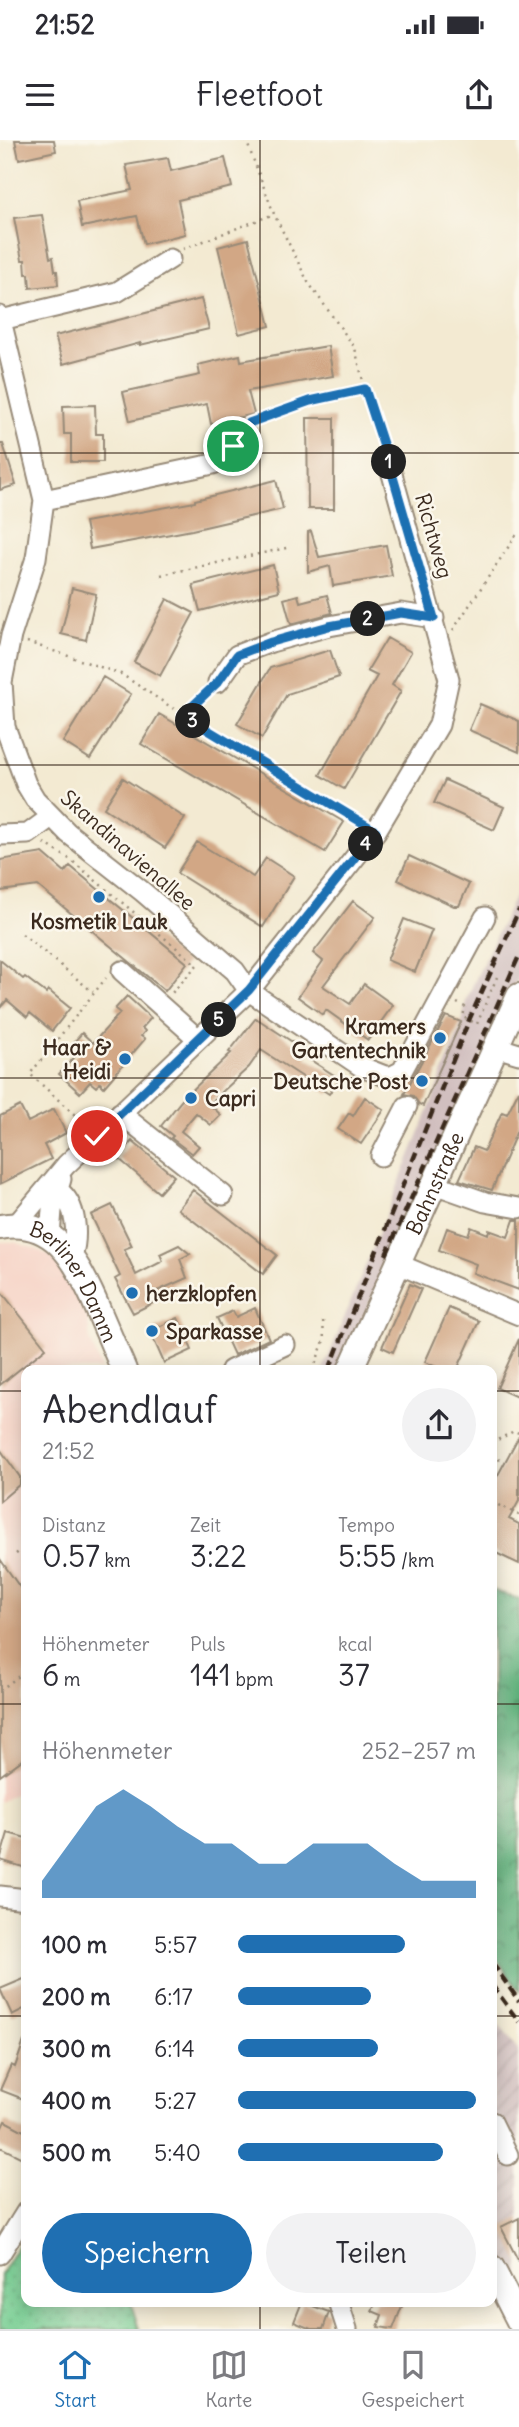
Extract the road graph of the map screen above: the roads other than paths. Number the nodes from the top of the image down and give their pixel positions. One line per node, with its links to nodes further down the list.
1 (170, 259): 2 (street)
2 (1, 321): 5 (street, Skandinavienallee)
3 (243, 444): 5 (street)
4 (387, 456): 6 (street, Richtweg)
5 (44, 500): 7 (street, Skandinavienallee)
6 (434, 618): 8 (street); 13 (street, Richtweg)
7 (5, 636): 9 (street, Skandinavienallee)
8 (218, 682)
9 (51, 817): 10 (street); 13 (street, Skandinavienallee)
10 (0, 835)
11 (485, 917): 13 (street, Skandinavienallee)
12 (116, 972): 15 (street)
13 (249, 990): 15 (street, Richtweg)
14 (519, 996): 16 (main road, Bahnstraße)
15 (198, 1039): 18 (street, Richtweg)
16 (508, 1050): 20 (main road, Bahnstraße)
17 (407, 1106): 19 (street)
18 (120, 1113): 21 (street, Richtweg); 22 (street)
19 (381, 1156)
20 (434, 1184): 23 (street); 27 (main road, Bahnstraße)
21 (53, 1189): 24 (street, Richtweg); 25 (street); 26 (street)
22 (223, 1195)
23 (519, 1208)
24 (8, 1226): 25 (main road, Berliner Damm)
25 (50, 1236): 26 (main road, Berliner Damm)
26 (72, 1258): 30 (main road, Berliner Damm)
27 (398, 1264): 28 (street); 32 (main road, Bahnstraße)
28 (519, 1315)
29 (285, 1345): 31 (street)
30 (122, 1365)
31 (242, 1365)
32 (352, 1365)
33 (0, 1896): 34 (street)
34 (21, 1898)
35 (497, 2132): 36 (street)
36 (508, 2155)
37 (21, 2221): 38 (street)
38 (0, 2254)
39 (497, 2278): 41 (main road)
40 (340, 2307): 42 (street)
41 (519, 2321)
42 (347, 2329)

